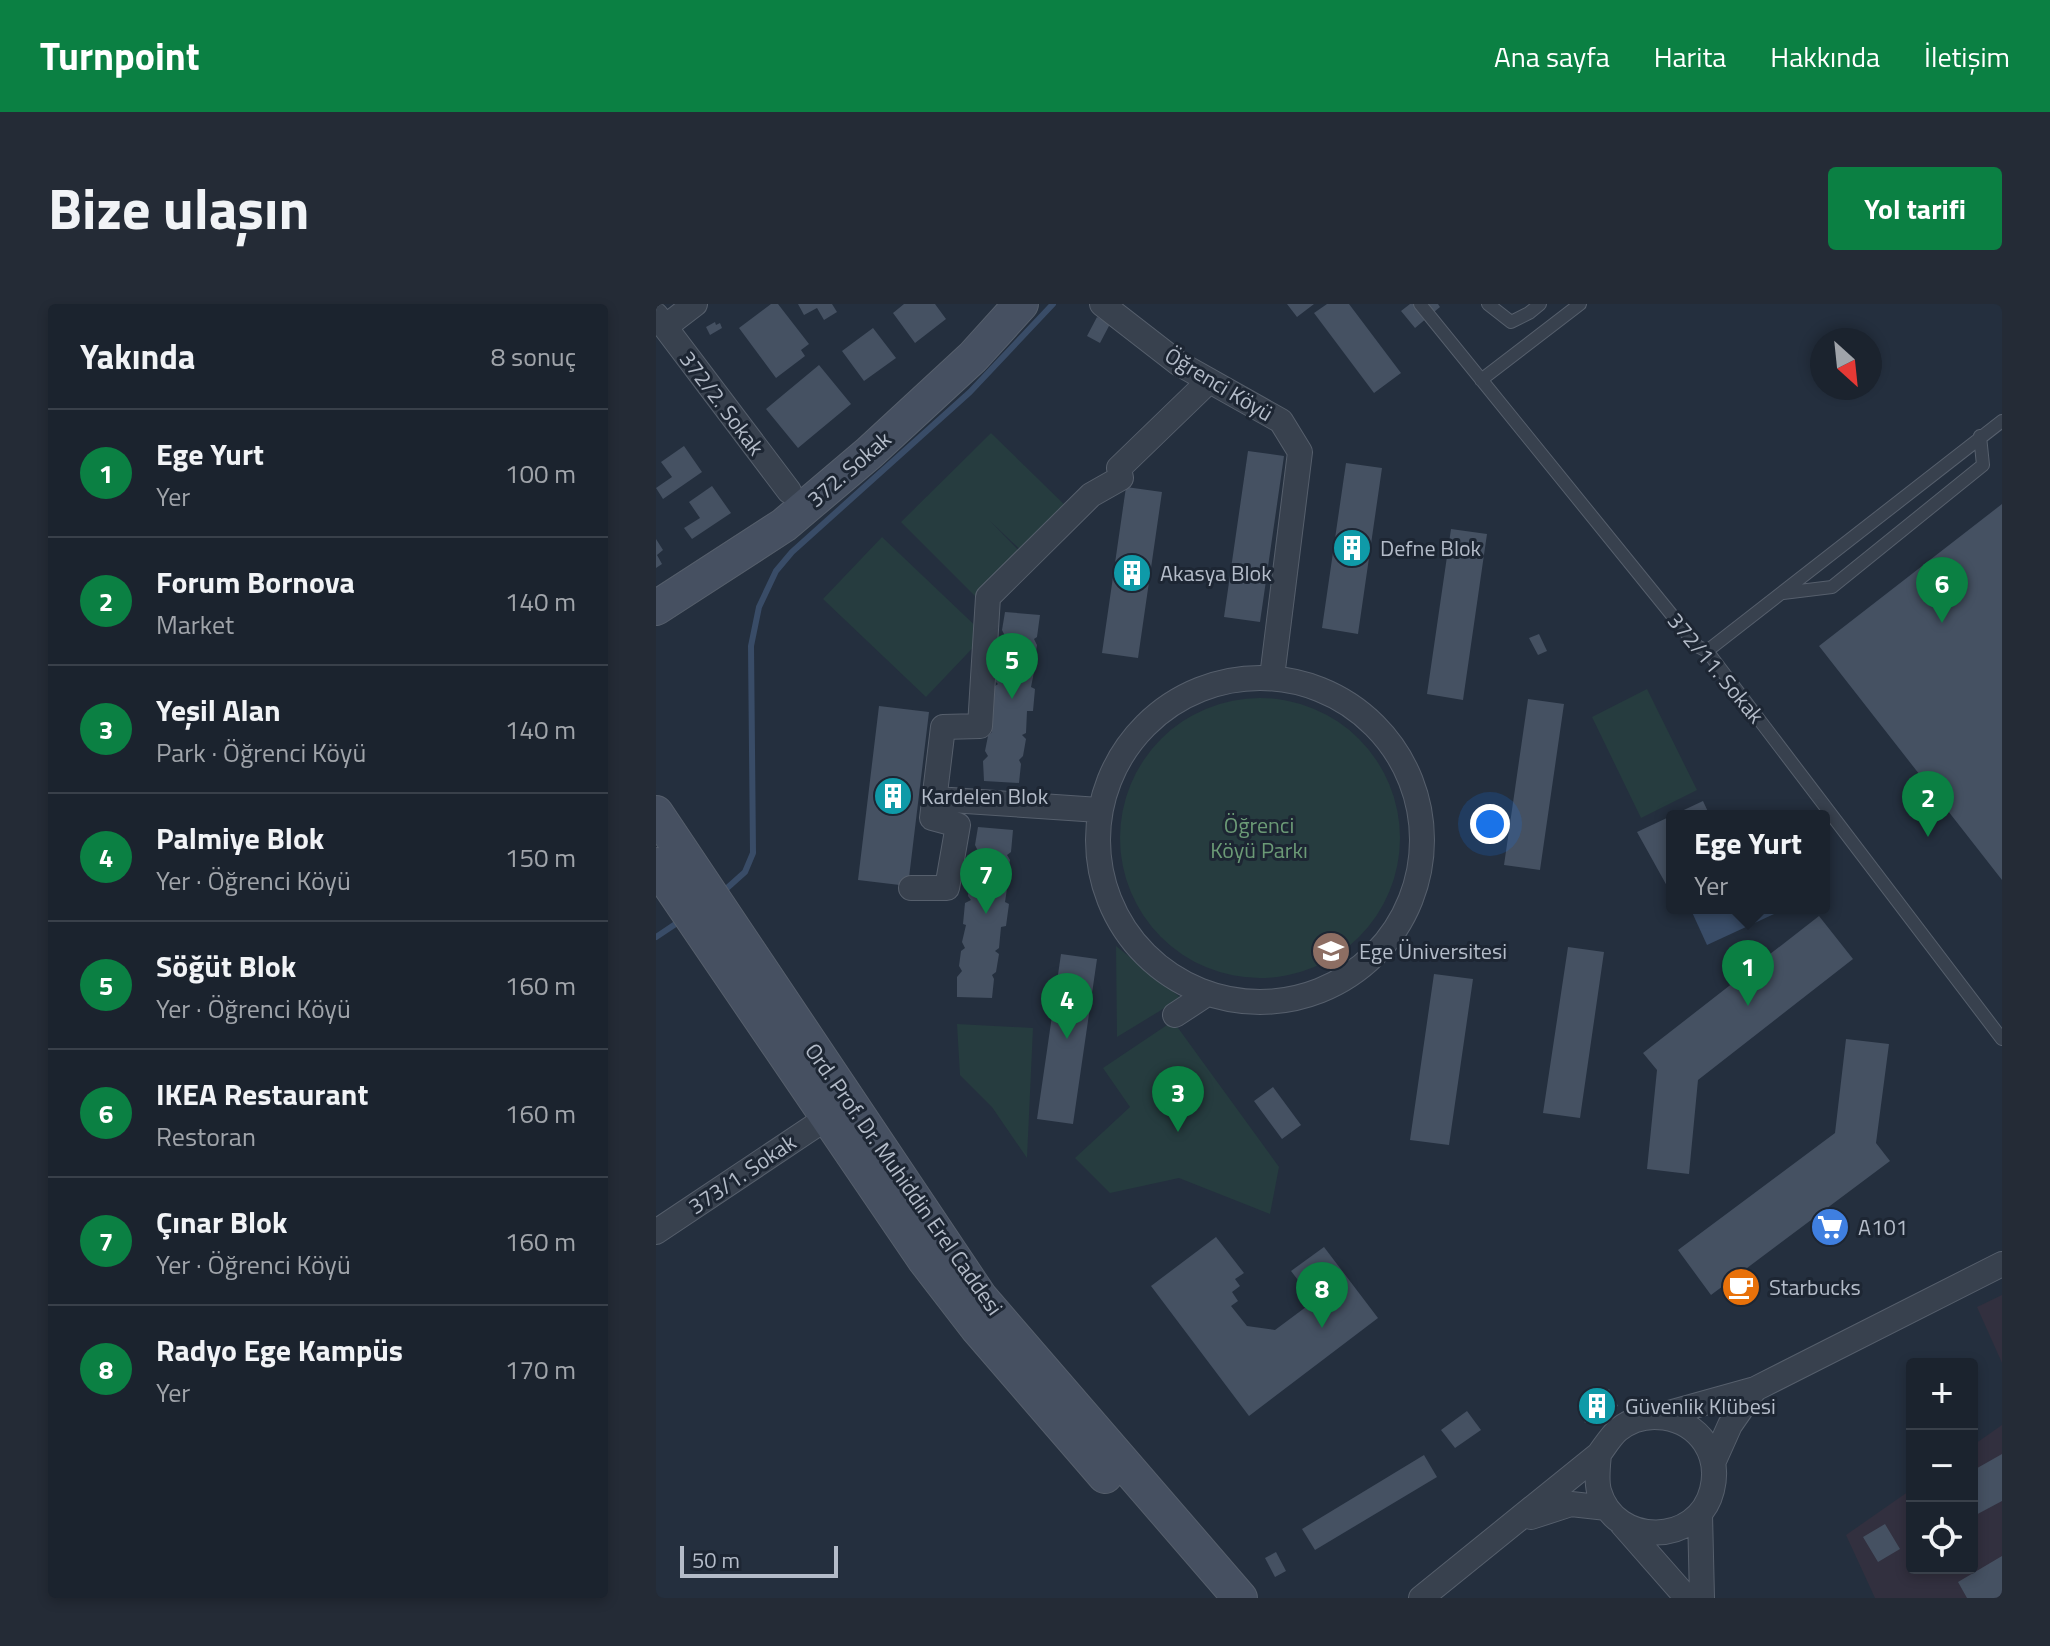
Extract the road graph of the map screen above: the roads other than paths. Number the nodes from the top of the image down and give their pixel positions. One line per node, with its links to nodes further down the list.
1 (695, 304): 9 (street)
2 (994, 304): 14 (main road, 372. Sokak)
3 (1021, 304): 17 (main road, 372. Sokak)
4 (1102, 304): 11 (street, Öğrenci Köyü)
5 (1420, 304): 10 (lane, 372/11. Sokak)
6 (1488, 304): 7 (lane)
7 (1540, 304)
8 (1580, 304): 10 (lane)
9 (660, 321): 14 (street, 372/2. Sokak)
10 (1481, 380): 18 (lane, 372/11. Sokak)
11 (1209, 381): 19 (street, Öğrenci Köyü); 20 (street)
12 (2002, 421): 13 (lane)
13 (1980, 436): 16 (lane); 16 (lane)
14 (789, 491): 15 (main road, 372. Sokak)
15 (656, 585)
16 (1783, 593): 18 (lane)
17 (656, 608)
18 (1707, 651): 22 (lane, 372/11. Sokak)
19 (1272, 677): 21 (street); 27 (street)
20 (936, 799): 21 (street); 26 (street)
21 (1099, 810): 27 (street)
22 (1828, 810)
23 (656, 813): 41 (main road, Ord. Prof. Dr. Muhiddin Erel Caddesi)
24 (1830, 813): 29 (lane, 372/11. Sokak)
25 (656, 865): 30 (main road, Ord. Prof. Dr. Muhiddin Erel Caddesi)
26 (911, 888)
27 (1207, 994): 28 (street)
28 (1175, 1015)
29 (2002, 1039)
30 (828, 1117): 31 (street, 373/1. Sokak); 40 (main road, Ord. Prof. Dr. Muhiddin Erel Caddesi)
31 (656, 1232)
32 (2002, 1264): 33 (street)
33 (1755, 1389): 34 (street); 36 (street)
34 (1654, 1417): 35 (street); 36 (street)
35 (1599, 1454): 38 (street); 39 (street)
36 (1713, 1463): 37 (street)
37 (1700, 1514): 38 (street); 44 (street)
38 (1614, 1515): 39 (street); 43 (street)
39 (1517, 1522): 42 (street)
40 (1214, 1598)
41 (1240, 1598)
42 (1421, 1598)
43 (1687, 1598)
44 (1702, 1598)

